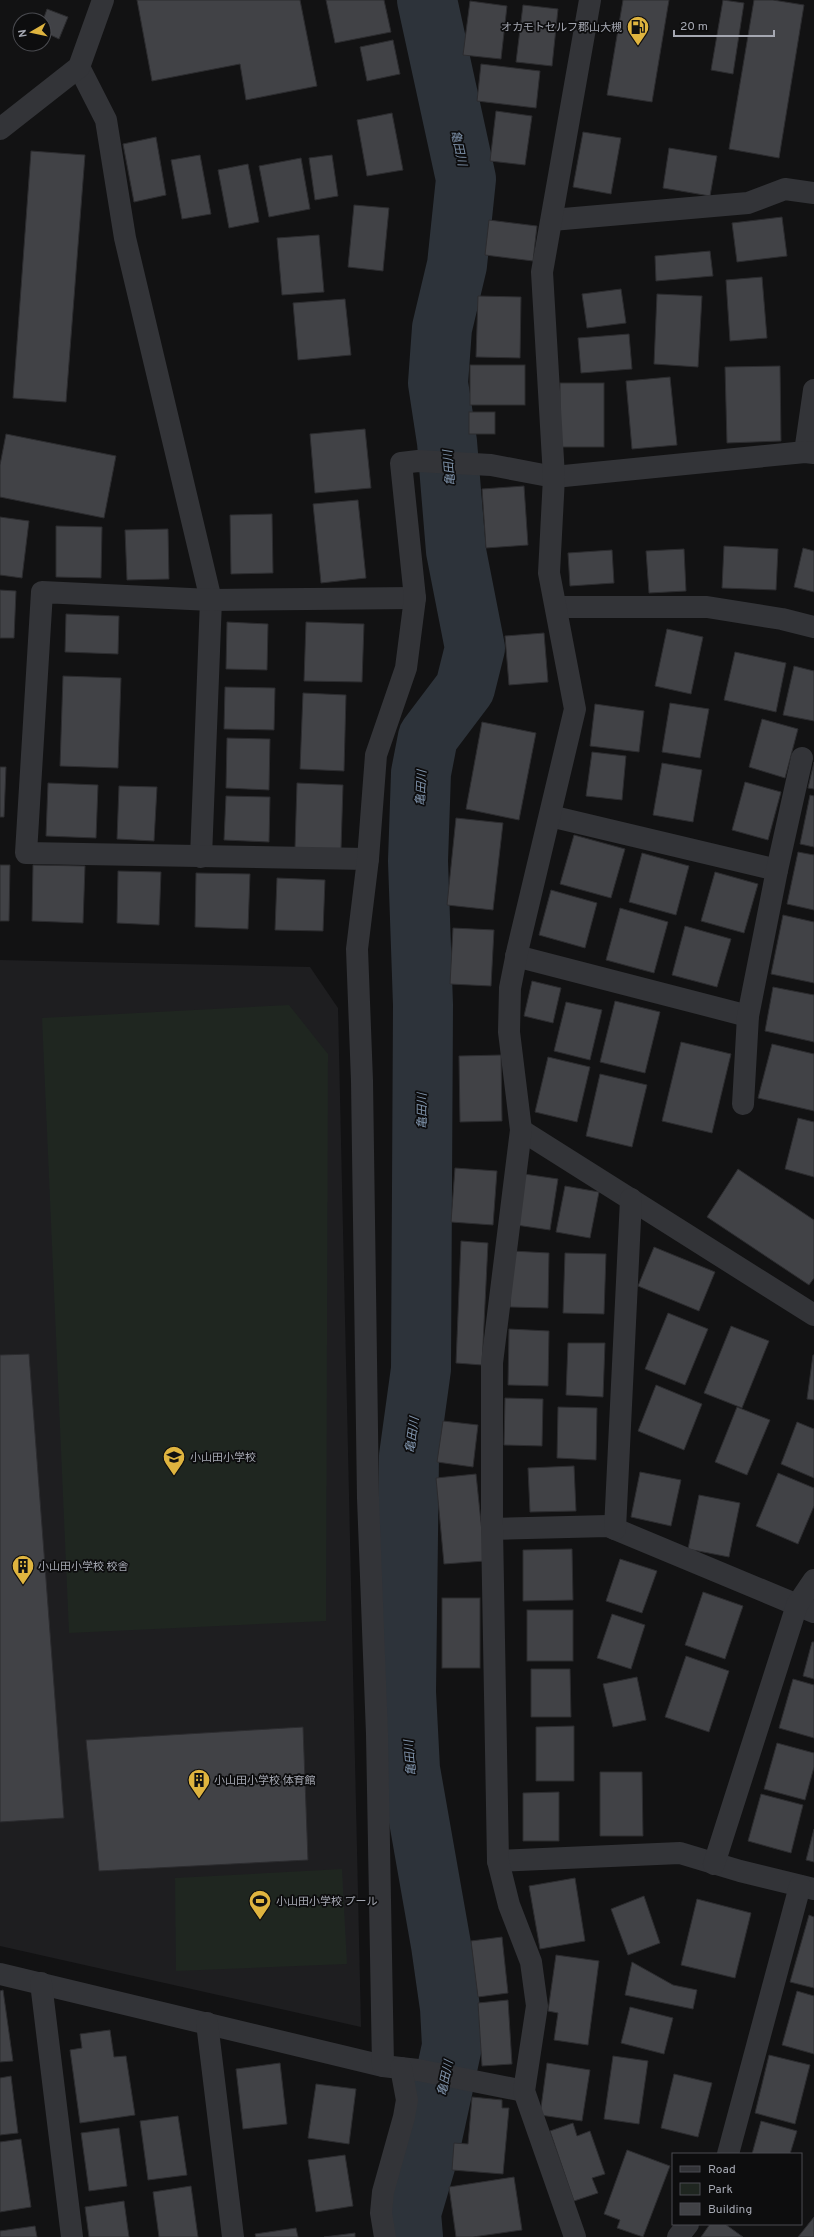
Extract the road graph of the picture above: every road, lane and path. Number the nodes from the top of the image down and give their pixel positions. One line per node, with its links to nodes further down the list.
1 (103, 0): 3 (street)
2 (590, 0): 6 (street)
3 (79, 67): 4 (street); 11 (street)
4 (0, 129)
5 (814, 193): 6 (street)
6 (552, 220): 9 (street)
7 (814, 390): 8 (street)
8 (810, 453): 9 (street)
9 (554, 477): 10 (street); 12 (street)
10 (415, 598): 11 (street); 17 (street)
11 (211, 600): 16 (street); 16 (street)
12 (556, 608): 13 (street); 15 (street)
13 (814, 626)
14 (802, 758): 18 (street)
15 (550, 816): 18 (street); 19 (street)
16 (201, 857): 17 (street)
17 (368, 859): 35 (street)
18 (776, 870): 20 (street)
19 (516, 956): 20 (street); 22 (street)
20 (748, 1016): 21 (street)
21 (742, 1104)
22 (521, 1130): 23 (street); 25 (street)
23 (631, 1199): 24 (street); 26 (street)
24 (814, 1315)
25 (492, 1529): 26 (street); 29 (street)
26 (615, 1529): 28 (street)
27 (814, 1580): 28 (street)
28 (805, 1609): 30 (street)
29 (498, 1861): 30 (street); 36 (street)
30 (714, 1864): 31 (street)
31 (807, 1888): 37 (street)
32 (0, 1974): 33 (street)
33 (41, 1983): 34 (street); 39 (street)
34 (207, 2024): 35 (street); 40 (street)
35 (401, 2068): 36 (street); 41 (street)
36 (524, 2091): 42 (street)
37 (728, 2153)
38 (687, 2225): 43 (street)
39 (72, 2237)
40 (233, 2237)
41 (385, 2237)
42 (575, 2237)
43 (678, 2237)

